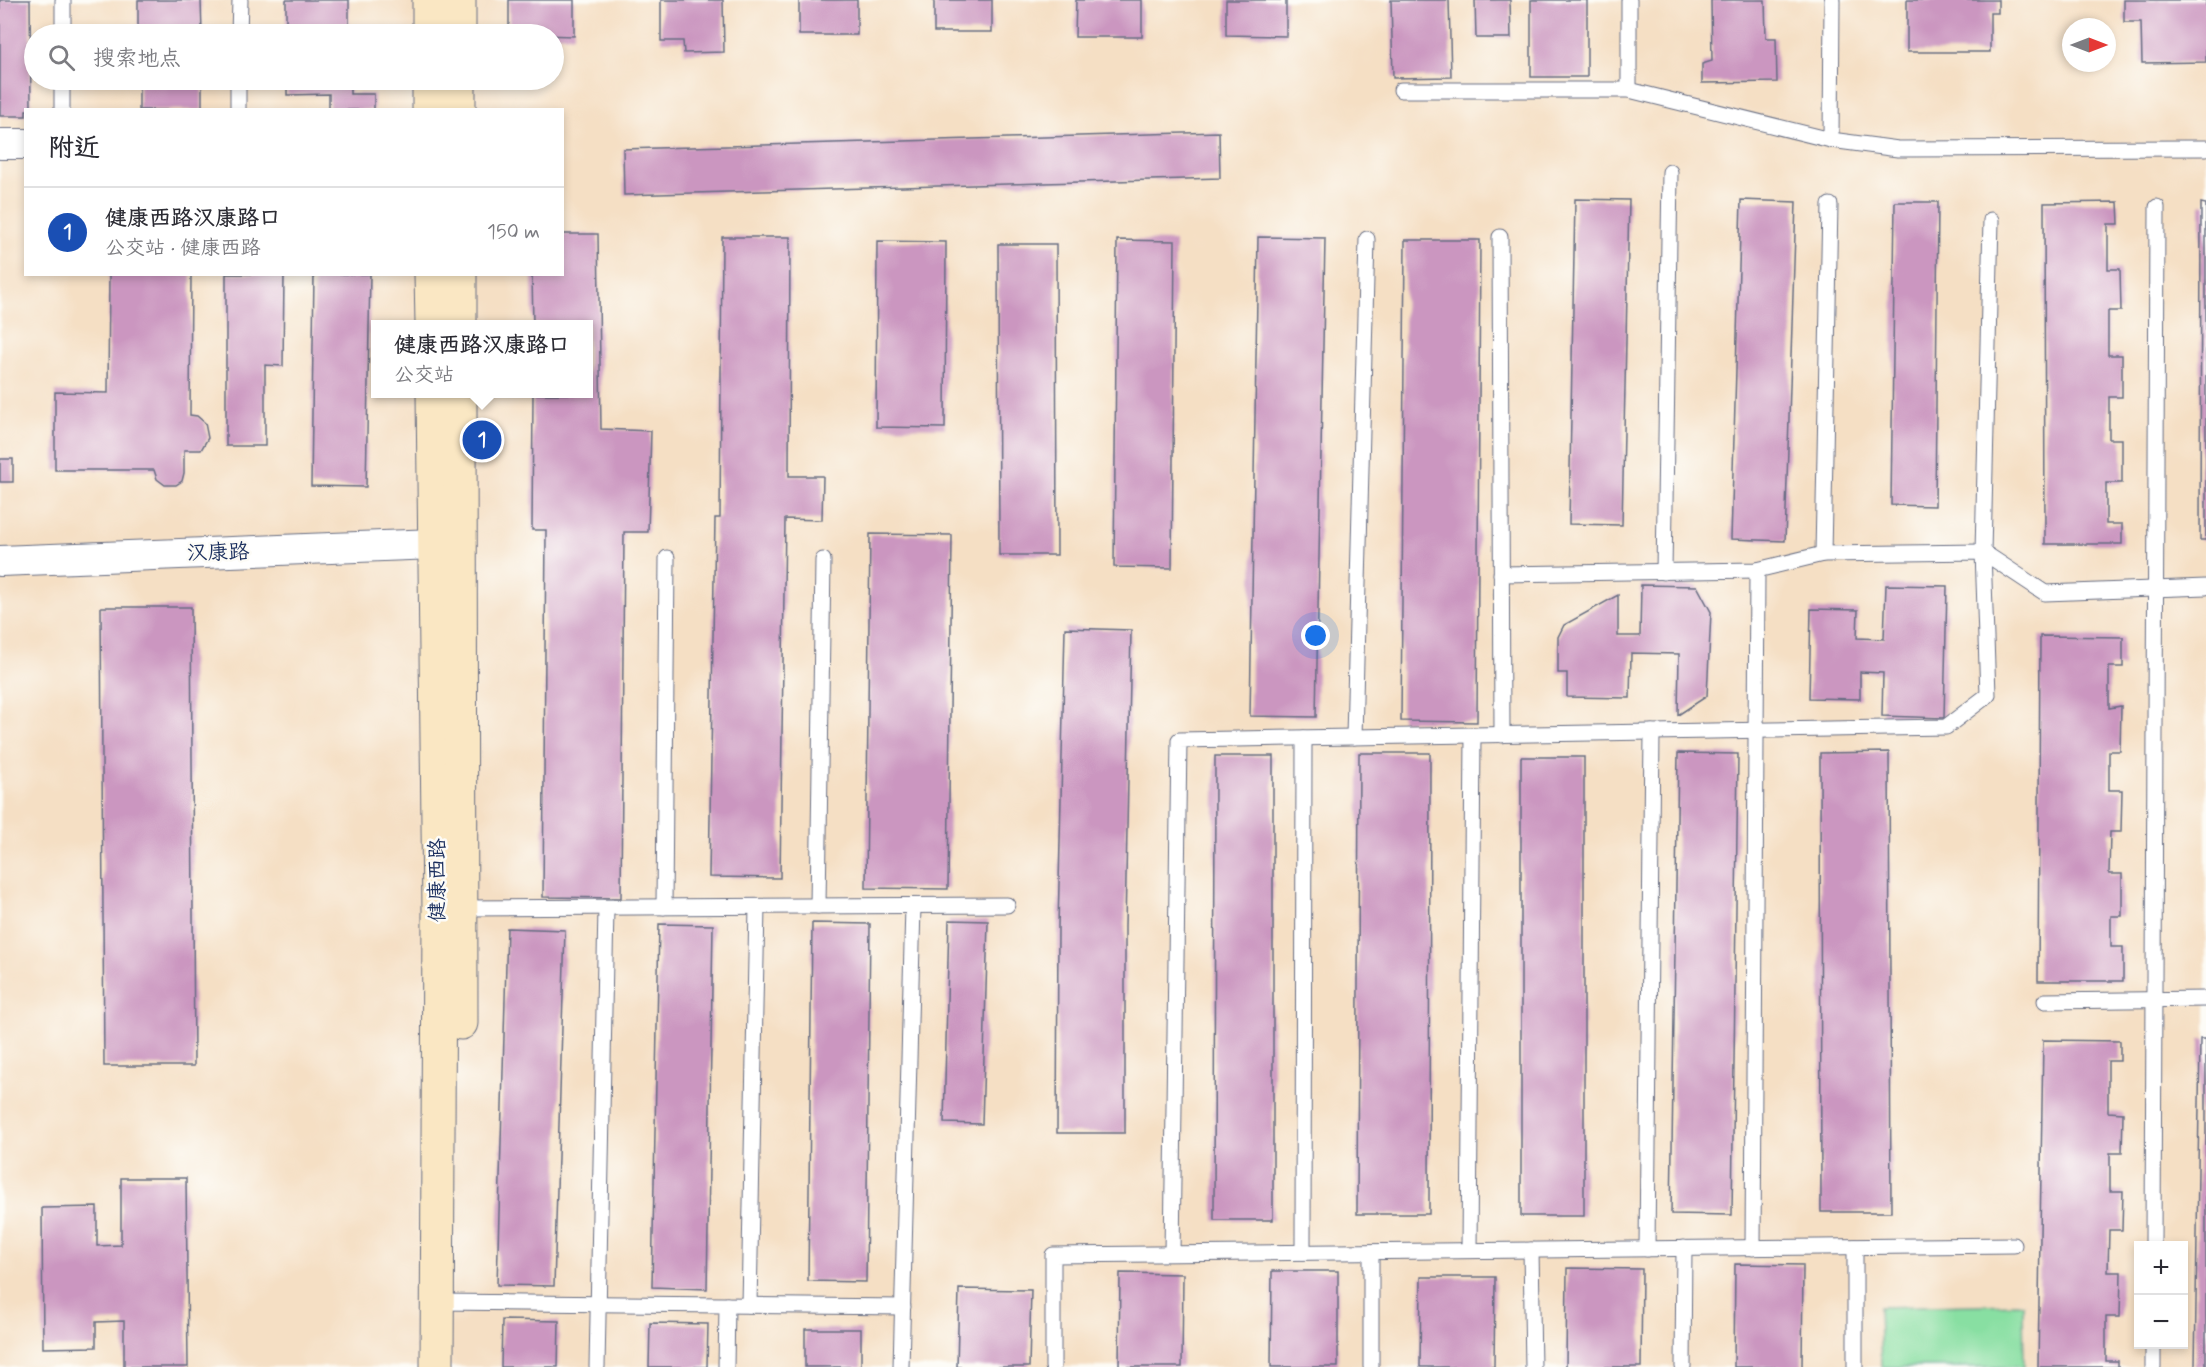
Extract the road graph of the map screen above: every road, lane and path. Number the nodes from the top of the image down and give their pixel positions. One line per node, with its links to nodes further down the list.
1 (63, 0): 7 (lane)
2 (240, 0): 8 (lane)
3 (429, 0): 9 (street)
4 (459, 0): 10 (street)
5 (1629, 0): 16 (lane)
6 (1832, 0): 21 (lane)
7 (63, 24)
8 (239, 24)
9 (429, 24)
10 (459, 24)
11 (62, 90): 17 (lane)
12 (238, 90): 18 (lane)
13 (429, 90): 19 (street)
14 (459, 90): 20 (street)
15 (1401, 90): 16 (lane)
16 (1629, 90): 21 (lane)
17 (62, 108)
18 (237, 108)
19 (429, 108)
20 (459, 108)
21 (1832, 140): 24 (lane)
22 (0, 144): 23 (street)
23 (24, 144)
24 (2206, 148)
25 (1670, 172): 44 (lane)
26 (1830, 204): 39 (lane)
27 (2157, 207): 47 (lane)
28 (1991, 220): 38 (lane)
29 (1500, 237): 45 (lane)
30 (1367, 239): 52 (lane)
31 (431, 276): 33 (street)
32 (460, 276): 34 (street)
33 (432, 320)
34 (460, 320)
35 (433, 398): 37 (street, 健康西路)
36 (460, 398): 60 (street, 健康西路)
37 (435, 544): 42 (street, 汉康路); 60 (street, 健康西路)
38 (1983, 552): 39 (lane); 47 (lane); 48 (lane)
39 (1823, 554): 43 (lane)
40 (667, 558): 57 (lane)
41 (823, 560): 55 (lane)
42 (0, 561)
43 (1757, 570): 44 (lane); 48 (lane)
44 (1664, 572): 45 (lane)
45 (1501, 574): 51 (lane)
46 (2206, 587): 47 (lane)
47 (2156, 589): 61 (lane)
48 (1756, 731): 49 (lane); 68 (lane)
49 (1652, 732): 51 (lane); 69 (lane)
50 (1473, 735): 51 (lane); 52 (lane); 72 (lane)
51 (1502, 735)
52 (1354, 737): 53 (lane)
53 (1304, 738): 73 (lane); 74 (lane)
54 (1007, 905): 56 (lane)
55 (818, 906): 56 (lane); 58 (lane)
56 (913, 906): 79 (lane)
57 (664, 907): 58 (lane); 59 (lane)
58 (757, 907): 78 (lane)
59 (606, 908): 60 (lane); 76 (lane)
60 (450, 909): 75 (street, 健康西路)
61 (2154, 999): 62 (lane); 63 (lane); 64 (lane)
62 (2206, 999)
63 (2045, 1001)
64 (2153, 1241)
65 (2014, 1245): 66 (lane)
66 (1855, 1247): 68 (lane); 90 (lane)
67 (1684, 1248): 68 (lane); 69 (lane); 89 (lane)
68 (1753, 1248)
69 (1647, 1249): 70 (lane)
70 (1531, 1250): 72 (lane); 88 (lane)
71 (1371, 1251): 72 (lane); 73 (lane); 87 (lane)
72 (1469, 1251)
73 (1303, 1252): 74 (lane)
74 (1172, 1253): 86 (lane)
75 (448, 1302): 76 (lane); 81 (street, 健康西路); 82 (street, 健康西路)
76 (598, 1303): 77 (lane); 83 (lane)
77 (728, 1305): 78 (lane); 84 (lane)
78 (750, 1305): 79 (lane)
79 (903, 1307): 85 (lane)
80 (2153, 1349): 91 (lane)
81 (437, 1367)
82 (459, 1367)
83 (597, 1367)
84 (726, 1367)
85 (901, 1367)
86 (1053, 1367)
87 (1371, 1367)
88 (1533, 1367)
89 (1683, 1367)
90 (1855, 1367)
91 (2153, 1367)

